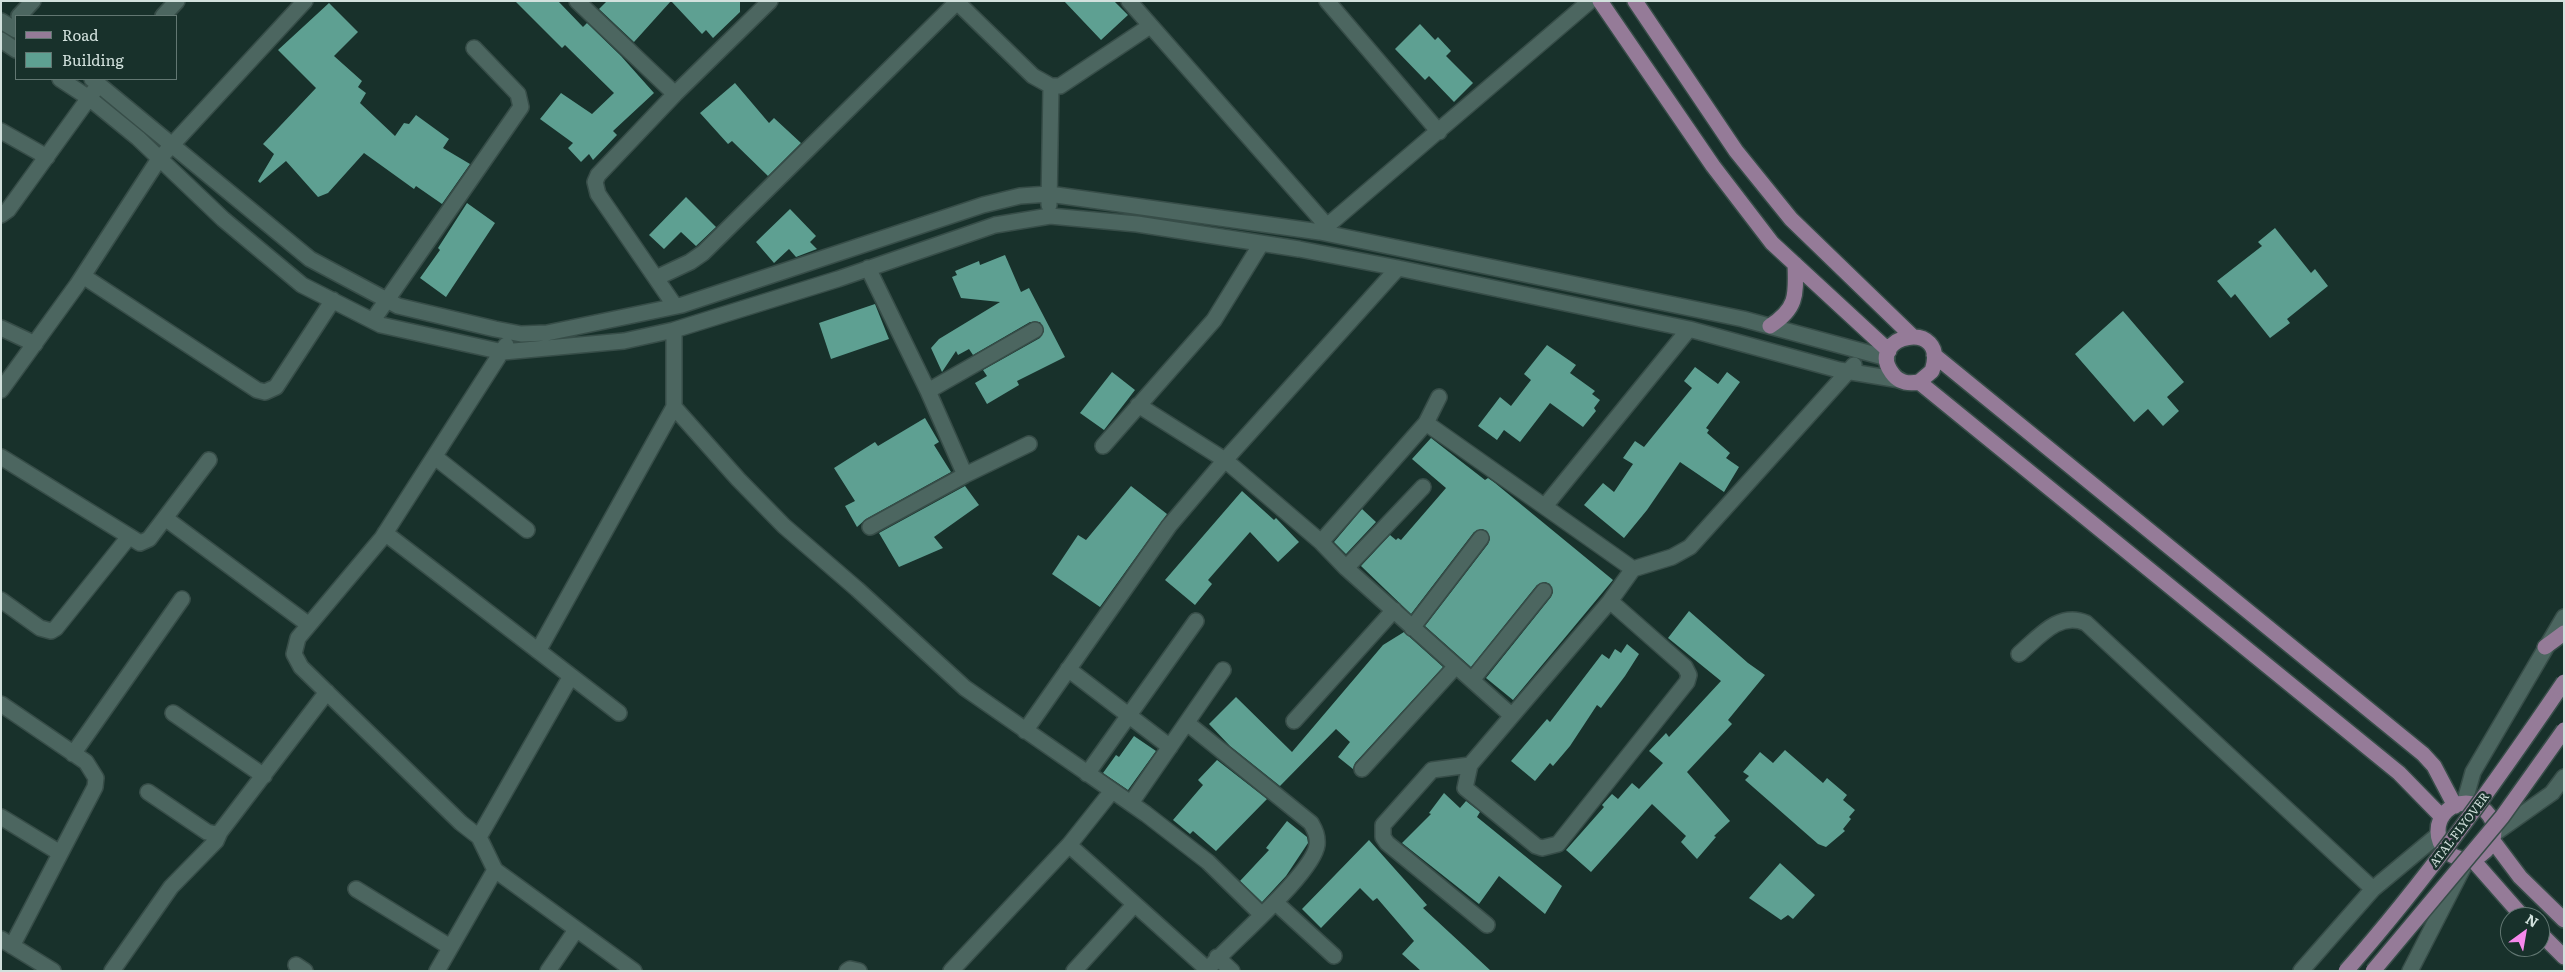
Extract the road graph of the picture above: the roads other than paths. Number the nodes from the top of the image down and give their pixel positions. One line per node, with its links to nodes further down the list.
1 (33, 1): 12 (street)
2 (177, 1): 13 (street)
3 (305, 1): 25 (street)
4 (576, 1): 21 (street)
5 (770, 1): 21 (street)
6 (1129, 1): 14 (street)
7 (1327, 1): 24 (street)
8 (1590, 1): 24 (street)
9 (1600, 1): 35 (main road)
10 (1635, 1): 50 (main road)
11 (956, 2): 20 (street); 39 (street)
12 (19, 15)
13 (164, 15)
14 (1150, 26): 20 (street); 31 (street)
15 (1, 40): 17 (street)
16 (474, 48): 41 (street)
17 (15, 49)
18 (62, 80): 22 (street)
19 (99, 81): 22 (street); 25 (street)
20 (1050, 86): 28 (street)
21 (675, 94): 39 (street)
22 (89, 98): 26 (street); 27 (street)
23 (1, 131): 26 (street)
24 (1439, 132): 31 (street)
25 (172, 144): 27 (street); 41 (street)
26 (47, 157): 29 (street)
27 (159, 159): 38 (street); 40 (street)
28 (1049, 194): 30 (street); 31 (street); 42 (street)
29 (1, 215)
30 (1050, 216): 32 (street); 36 (street)
31 (1323, 229): 33 (street)
32 (1261, 244): 34 (street); 62 (street)
33 (1380, 244): 34 (street); 44 (street)
34 (1366, 262): 37 (street)
35 (1795, 264): 44 (main road); 54 (main road)
36 (868, 268): 46 (street); 60 (street)
37 (1398, 268): 48 (street); 70 (street)
38 (83, 276): 40 (street); 51 (street)
39 (656, 278): 42 (street)
40 (333, 300): 43 (street)
41 (386, 300): 43 (street); 49 (street)
42 (675, 306): 49 (street)
43 (373, 320): 53 (street)
44 (1770, 326): 52 (street)
45 (1, 328): 51 (street)
46 (674, 330): 53 (street); 63 (street)
47 (1035, 330): 60 (street)
48 (1690, 330): 56 (street); 73 (street)
49 (513, 332): 53 (street)
50 (1912, 336): 54 (main road); 55 (main road)
51 (35, 344): 59 (street)
52 (1864, 351): 54 (street); 56 (street)
53 (503, 352): 68 (street)
54 (1888, 354): 57 (main road)
55 (1934, 356): 58 (main road); 122 (main road)
56 (1850, 372): 57 (street); 82 (street)
57 (1900, 380): 58 (main road)
58 (1919, 382): 124 (main road)
59 (1, 390)
60 (928, 391): 71 (street)
61 (1439, 397): 64 (street)
62 (1138, 405): 66 (street); 70 (street)
63 (674, 407): 94 (street); 111 (street)
64 (1426, 423): 73 (street); 80 (street)
65 (1029, 444): 71 (street)
66 (1103, 446)
67 (1, 457): 78 (street)
68 (434, 457): 76 (street); 77 (street)
69 (209, 460): 74 (street)
70 (1224, 460): 80 (street); 97 (street)
71 (965, 475): 75 (street)
72 (1423, 487): 81 (street)
73 (1545, 506): 82 (street)
74 (165, 518): 78 (street); 90 (street)
75 (870, 527)
76 (527, 530)
77 (385, 533): 90 (street); 94 (street)
78 (128, 538): 85 (street)
79 (1481, 538): 91 (street)
80 (1321, 542): 81 (street)
81 (1346, 568): 87 (street)
82 (1633, 568): 86 (street)
83 (1544, 591): 100 (street)
84 (182, 599): 113 (street)
85 (1, 600)
86 (1610, 601): 106 (street); 114 (street)
87 (1394, 610): 91 (street); 108 (street)
88 (2564, 617): 93 (street)
89 (1196, 621): 107 (street)
90 (309, 625): 102 (street)
91 (1412, 628): 96 (street)
92 (2564, 633): 93 (main road)
93 (2545, 646): 122 (street)
94 (538, 651): 99 (street)
95 (2019, 654): 134 (street)
96 (1456, 666): 100 (street); 115 (street)
97 (1068, 669): 107 (street); 111 (street)
98 (1223, 670): 109 (street)
99 (571, 676): 105 (street); 127 (street)
100 (1472, 680): 106 (street)
101 (2564, 682): 160 (main road, ATAL FLYOVER, bridge)
102 (327, 692): 117 (street); 127 (street)
103 (1, 704): 113 (street)
104 (174, 713): 117 (street)
105 (618, 713)
106 (1512, 715): 114 (street)
107 (1130, 716): 112 (street); 116 (street)
108 (1294, 721)
109 (1187, 723): 112 (street); 135 (street)
110 (2564, 730): 161 (main road, ATAL FLYOVER, bridge)
111 (1025, 731): 116 (street)
112 (1170, 747): 121 (street)
113 (73, 754): 130 (street)
114 (1470, 765): 140 (street)
115 (1362, 769)
116 (1088, 774): 119 (street)
117 (264, 776): 125 (street)
118 (2564, 777): 128 (street)
119 (1112, 791): 121 (street); 129 (street)
120 (148, 792): 125 (street)
121 (1131, 803): 138 (street)
122 (2460, 805): 124 (main road); 128 (main road)
123 (1, 817): 130 (street)
124 (2442, 817): 126 (main road)
125 (220, 832): 150 (street)
126 (2439, 834): 131 (main road); 134 (street)
127 (479, 837): 132 (street)
128 (2493, 837): 131 (main road); 139 (main road)
129 (1069, 845): 136 (street); 156 (street)
130 (60, 853): 142 (street)
131 (2470, 859): 137 (main road); 162 (street)
132 (495, 870): 141 (street); 144 (street)
133 (356, 889): 144 (street)
134 (2373, 889): 159 (street)
135 (1275, 902): 138 (street); 145 (street)
136 (1134, 905): 148 (street); 157 (street)
137 (2514, 907)
138 (1262, 915): 146 (street)
139 (2564, 920)
140 (1487, 925)
141 (576, 930): 152 (street); 153 (street)
142 (7, 942): 149 (street)
143 (2550, 943): 147 (main road)
144 (450, 947): 151 (street)
145 (1334, 956)
146 (1218, 957): 148 (street); 158 (street)
147 (2564, 957)
148 (1207, 970)
149 (53, 971)
150 (112, 971)
151 (437, 971)
152 (548, 971)
153 (634, 971)
154 (847, 971): 155 (street)
155 (859, 971)
156 (951, 971)
157 (1074, 971)
158 (1232, 971)
159 (2302, 971)
160 (2346, 971)
161 (2373, 971)
162 (2410, 971)

